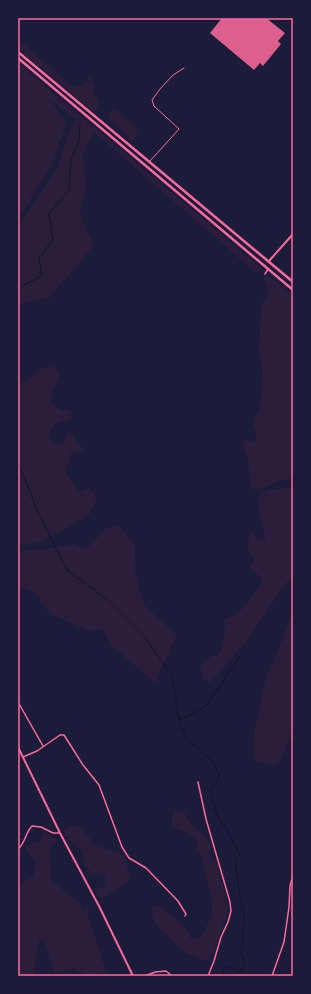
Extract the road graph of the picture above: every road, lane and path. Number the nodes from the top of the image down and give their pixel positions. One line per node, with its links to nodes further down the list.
1 (18, 52): 4 (main road)
2 (18, 58): 7 (main road)
3 (184, 68): 4 (lane)
4 (149, 161): 6 (main road)
5 (293, 234): 6 (street)
6 (269, 261): 9 (main road)
7 (268, 269): 8 (street); 10 (main road)
8 (265, 274)
9 (293, 282)
10 (293, 290)
11 (18, 702): 12 (street)
12 (43, 746): 14 (street); 19 (street)
13 (18, 747): 14 (street)
14 (23, 757): 16 (street)
15 (198, 782): 23 (street)
16 (60, 833): 17 (street); 20 (street)
17 (18, 849)
18 (293, 875): 24 (street)
19 (185, 916)
20 (133, 976)
21 (145, 976): 22 (street)
22 (172, 976)
23 (208, 976)
24 (272, 976)

